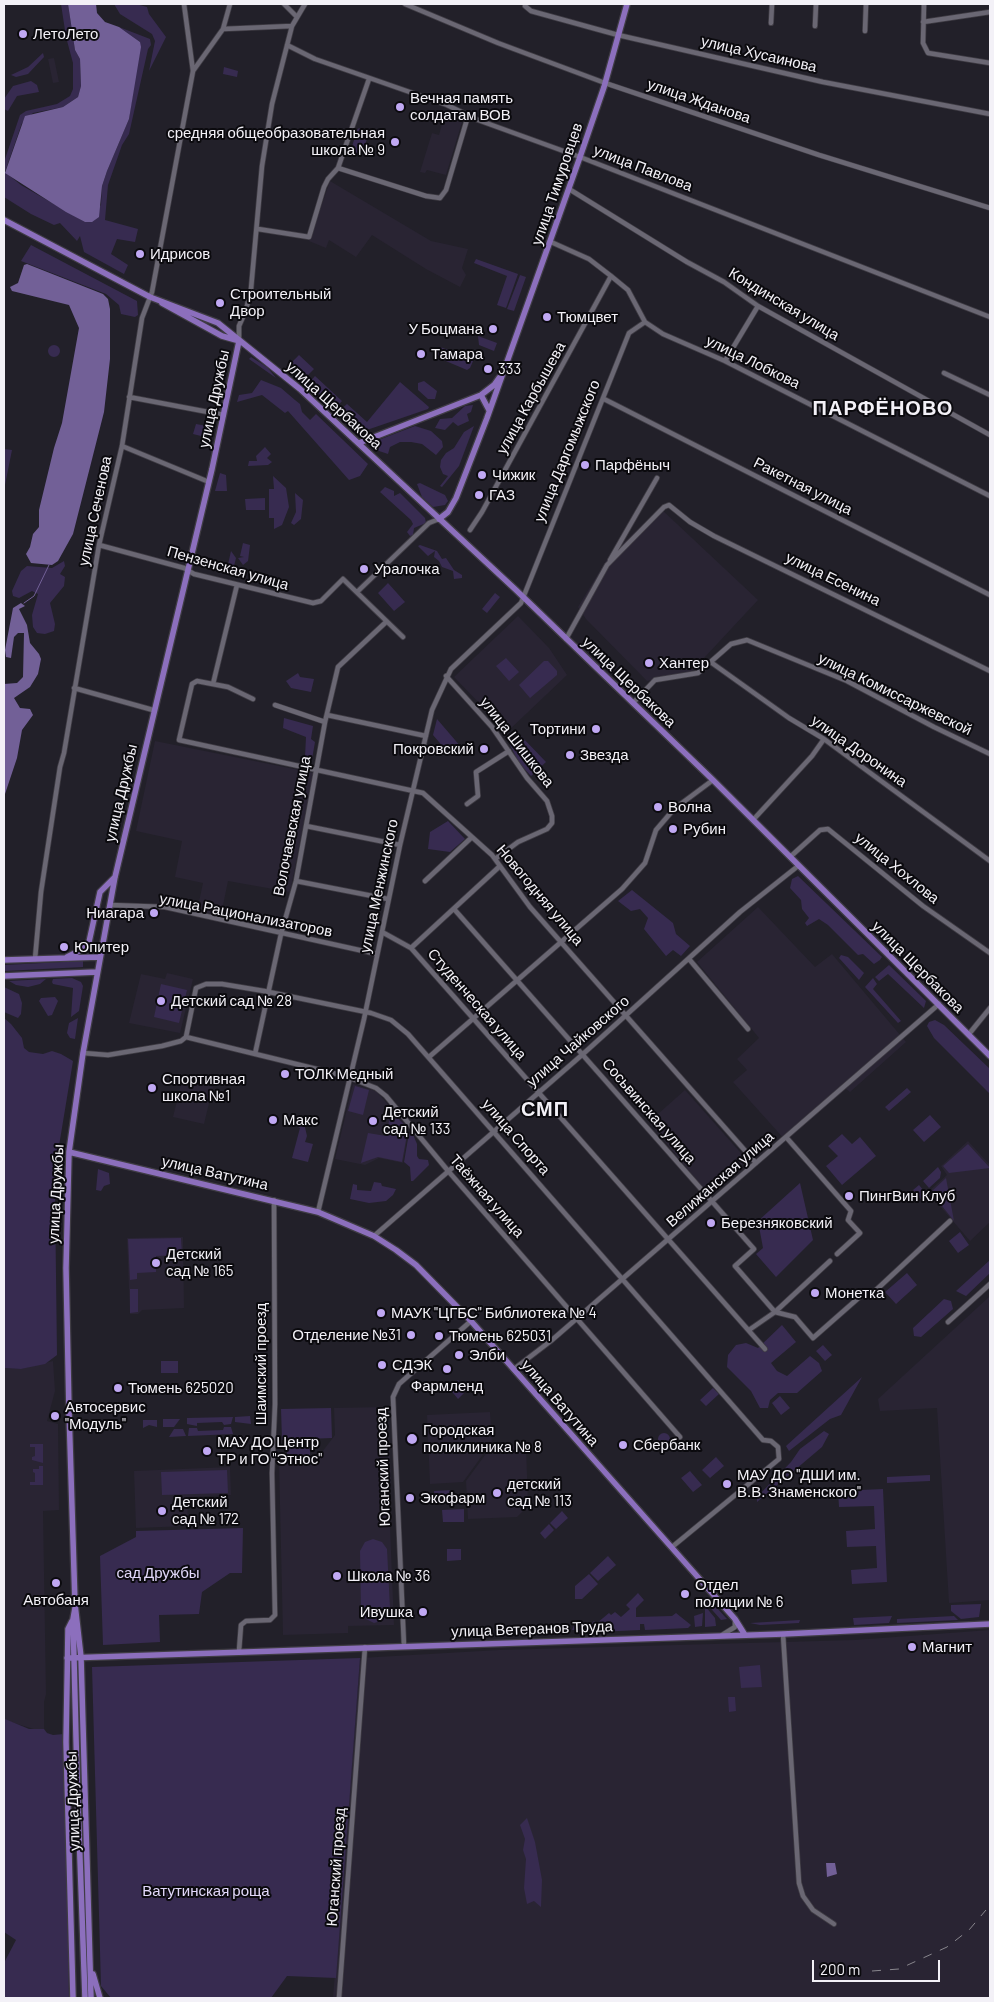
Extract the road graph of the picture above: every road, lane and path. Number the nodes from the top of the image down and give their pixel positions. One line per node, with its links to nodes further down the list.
1 (184, 4): 23 (street, улица Сеченова)
2 (230, 4): 18 (street, улица Сеченова)
3 (284, 4): 13 (street)
4 (305, 4): 13 (street, улица Дружбы)
5 (405, 4): 25 (street, улица Жданова)
6 (627, 4): 20 (main road, улица Тимуровцев)
7 (772, 4): 15 (street)
8 (816, 4): 17 (street)
9 (866, 4): 19 (street)
10 (924, 4): 14 (street)
11 (525, 6): 20 (street, улица Хусаинова)
12 (990, 12): 14 (street)
13 (296, 16): 16 (street, улица Дружбы)
14 (923, 22): 22 (street)
15 (772, 23)
16 (292, 26): 18 (street); 21 (street, улица Дружбы)
17 (815, 26)
18 (223, 29): 23 (street, улица Сеченова)
19 (865, 31)
20 (618, 35): 25 (main road, улица Тимуровцев); 26 (street, улица Хусаинова)
21 (287, 45): 24 (street, улица Павлова); 33 (street, улица Дружбы)
22 (990, 63)
23 (193, 71): 36 (street, улица Сеченова)
24 (369, 79): 27 (street, улица Павлова); 29 (street)
25 (605, 83): 28 (main road, улица Тимуровцев); 31 (street, улица Жданова)
26 (990, 114)
27 (468, 116): 28 (street, улица Павлова); 29 (street)
28 (580, 156): 30 (main road, улица Тимуровцев); 39 (street, улица Павлова)
29 (338, 168): 33 (street)
30 (569, 189): 34 (main road, улица Тимуровцев); 38 (street, Кондинская улица)
31 (990, 208)
32 (4, 220): 36 (main road, улица Щербакова)
33 (258, 229): 41 (street, улица Дружбы)
34 (551, 242): 35 (street, улица Лобкова); 43 (main road, улица Тимуровцев)
35 (611, 276): 40 (street, улица Лобкова); 58 (street, улица Карбышева)
36 (150, 297): 37 (main road, улица Щербакова); 47 (street, улица Сеченова)
37 (158, 301): 41 (main road, улица Щербакова); 41 (main road, улица Щербакова)
38 (758, 306): 42 (street); 51 (street, Кондинская улица)
39 (990, 317)
40 (645, 322): 42 (street, улица Лобкова); 48 (street, улица Даргомыжского)
41 (238, 341): 50 (main road, улица Дружбы); 52 (main road, улица Щербакова)
42 (725, 361): 56 (street, улица Лобкова)
43 (504, 370): 45 (main road, улица Тимуровцев); 49 (main road, улица Тимуровцев)
44 (944, 372): 46 (street)
45 (481, 395): 49 (main road); 52 (main road, улица Тимуровцев)
46 (990, 395)
47 (129, 397): 50 (street); 53 (street, улица Сеченова)
48 (604, 399): 64 (street, Ракетная улица); 65 (street, улица Даргомыжского)
49 (489, 411): 57 (main road, улица Тимуровцев)
50 (224, 415): 55 (main road, улица Дружбы)
51 (990, 435)
52 (359, 443): 57 (main road, улица Щербакова)
53 (122, 446): 55 (street); 59 (street, улица Сеченова)
54 (657, 478): 60 (street)
55 (209, 482): 61 (main road, улица Дружбы)
56 (990, 496)
57 (439, 519): 63 (street); 65 (main road, улица Щербакова)
58 (470, 530)
59 (99, 545): 61 (street, Пензенская улица); 73 (street, улица Сеченова)
60 (607, 565): 68 (street); 70 (street, улица Есенина)
61 (187, 572): 62 (street, Пензенская улица); 77 (main road, улица Дружбы)
62 (237, 585): 63 (street, Пензенская улица); 72 (street)
63 (357, 592): 66 (street)
64 (990, 596)
65 (522, 597): 68 (main road, улица Щербакова); 71 (street, улица Менжинского)
66 (386, 622): 67 (street); 78 (street, Волочаевская улица)
67 (403, 637)
68 (566, 639): 75 (main road, улица Щербакова)
69 (712, 663): 75 (street, улица Комиссаржевской); 81 (street, улица Доронина); 83 (street, улица Комиссаржевской)
70 (990, 671)
71 (446, 676): 80 (street, улица Менжинского); 82 (street, улица Шишкова)
72 (213, 684): 74 (street); 84 (street, Новогодняя улица)
73 (74, 688): 77 (street); 111 (street, улица Сеченова)
74 (253, 699)
75 (633, 702): 85 (main road, улица Щербакова)
76 (275, 705): 79 (street)
77 (153, 710): 97 (main road, улица Дружбы)
78 (327, 714): 79 (street, Волочаевская улица); 80 (street)
79 (324, 722): 84 (street, Волочаевская улица)
80 (426, 736): 86 (street, улица Менжинского)
81 (824, 739): 88 (street); 94 (street, улица Доронина)
82 (509, 751): 87 (street); 93 (street, улица Шишкова)
83 (990, 754)
84 (317, 770): 86 (street, Новогодняя улица); 89 (street, Волочаевская улица)
85 (713, 780): 88 (main road, улица Щербакова); 105 (street)
86 (413, 792): 90 (street, Новогодняя улица); 91 (street, улица Менжинского)
87 (467, 804)
88 (753, 820): 92 (main road, улица Щербакова)
89 (306, 826): 91 (street); 98 (street, Волочаевская улица)
90 (472, 837): 93 (street, Новогодняя улица); 99 (street)
91 (400, 845): 100 (street, улица Менжинского)
92 (790, 857): 96 (main road, улица Щербакова); 107 (street, улица Хохлова)
93 (495, 860): 95 (street, Новогодняя улица)
94 (990, 861)
95 (500, 866): 102 (street); 105 (street, Новогодняя улица)
96 (798, 866): 112 (street, улица Чайковского); 118 (main road, улица Щербакова)
97 (115, 877): 101 (main road, улица Дружбы); 109 (main road)
98 (296, 881): 100 (street); 104 (street, Волочаевская улица)
99 (424, 881)
100 (388, 899): 103 (street, улица Менжинского)
101 (110, 905): 104 (street, улица Рационализаторов); 110 (main road, улица Дружбы)
102 (454, 909): 106 (street); 116 (street, Сосьвинская улица)
103 (382, 932): 106 (street, Студенческая улица); 108 (street, улица Менжинского)
104 (281, 934): 108 (street, улица Рационализаторов); 117 (street, Волочаевская улица)
105 (562, 942): 116 (street); 121 (street, Новогодняя улица)
106 (411, 948): 122 (street, Студенческая улица)
107 (990, 953)
108 (377, 954): 120 (street, улица Менжинского)
109 (67, 957): 110 (main road); 111 (main road)
110 (99, 957): 114 (main road, улица Дружбы)
111 (35, 959): 113 (main road)
112 (689, 959): 121 (street, улица Чайковского); 123 (street)
113 (4, 960)
114 (97, 972): 115 (main road); 126 (main road, улица Дружбы)
115 (4, 976)
116 (517, 980): 122 (street); 128 (street, Сосьвинская улица)
117 (268, 992): 120 (street, улица Спорта); 125 (street, улица Спорта); 127 (street, Волочаевская улица)
118 (939, 1004): 124 (main road, улица Щербакова); 134 (street, Велижанская улица)
119 (990, 1008): 124 (street)
120 (365, 1012): 130 (street, улица Спорта); 131 (street, улица Менжинского)
121 (627, 1015): 128 (street, улица Чайковского); 136 (street, Новогодняя улица)
122 (472, 1018): 130 (street); 132 (street, Студенческая улица)
123 (748, 1030)
124 (969, 1034): 129 (main road, улица Щербакова)
125 (186, 1037): 126 (street); 127 (street, Таёжная улица)
126 (83, 1052): 135 (main road, улица Дружбы)
127 (255, 1054): 131 (street, Таёжная улица)
128 (583, 1054): 132 (street, улица Чайковского); 139 (street, Сосьвинская улица)
129 (990, 1056)
130 (429, 1057): 133 (street, улица Спорта)
131 (350, 1078): 137 (street, Таёжная улица); 140 (street, улица Менжинского)
132 (538, 1093): 133 (street, улица Чайковского); 143 (street, Студенческая улица)
133 (495, 1131): 137 (street, улица Чайковского); 146 (street, улица Спорта)
134 (786, 1137): 136 (street, Велижанская улица); 144 (street)
135 (69, 1152): 138 (main road, улица Ватутина); 157 (main road, улица Дружбы)
136 (756, 1163): 139 (street, Велижанская улица)
137 (449, 1172): 142 (street, улица Чайковского); 149 (street, Таёжная улица)
138 (274, 1200): 140 (main road, улица Ватутина); 166 (street, Шаимский проезд)
139 (712, 1202): 143 (street, Велижанская улица); 148 (street, Сосьвинская улица)
140 (318, 1212): 142 (main road, улица Ватутина)
141 (950, 1221): 148 (street, Сосьвинская улица)
142 (374, 1236): 150 (main road, улица Ватутина)
143 (669, 1240): 146 (street, Велижанская улица); 152 (street, Студенческая улица)
144 (837, 1254)
145 (830, 1261): 148 (street)
146 (623, 1277): 149 (street, Велижанская улица); 156 (street, улица Спорта)
147 (990, 1284): 151 (street)
148 (775, 1312): 152 (street)
149 (576, 1318): 154 (street, Велижанская улица); 155 (street, Таёжная улица)
150 (471, 1321): 154 (main road, улица Ватутина); 164 (street, Юганский проезд)
151 (948, 1322)
152 (749, 1330): 153 (street, Студенческая улица)
153 (765, 1349)
154 (514, 1369): 156 (main road, улица Ватутина)
155 (680, 1437)
156 (672, 1547): 159 (main road, улица Ватутина)
157 (76, 1604): 158 (main road, улица Дружбы); 167 (main road, улица Дружбы)
158 (73, 1619): 167 (main road, улица Дружбы); 168 (main road)
159 (735, 1619): 162 (main road, улица Ватутина); 163 (street)
160 (990, 1624): 161 (main road, улица Ветеранов Труда)
161 (783, 1634): 162 (main road, улица Ветеранов Труда); 169 (street)
162 (745, 1635): 163 (main road, улица Ветеранов Труда)
163 (719, 1636): 164 (main road, улица Ветеранов Труда)
164 (404, 1646): 165 (main road, улица Ветеранов Труда)
165 (365, 1647): 166 (main road, улица Ветеранов Труда); 175 (street, Юганский проезд)
166 (239, 1651): 167 (main road, улица Ветеранов Труда)
167 (78, 1657): 168 (main road, улица Ветеранов Труда); 170 (main road, улица Дружбы); 172 (main road, улица Дружбы)
168 (67, 1658): 171 (main road)
169 (834, 1924)
170 (89, 1947): 173 (main road, улица Дружбы); 174 (main road)
171 (73, 1998)
172 (86, 1998)
173 (90, 1998)
174 (100, 1998)
175 (339, 1998)

